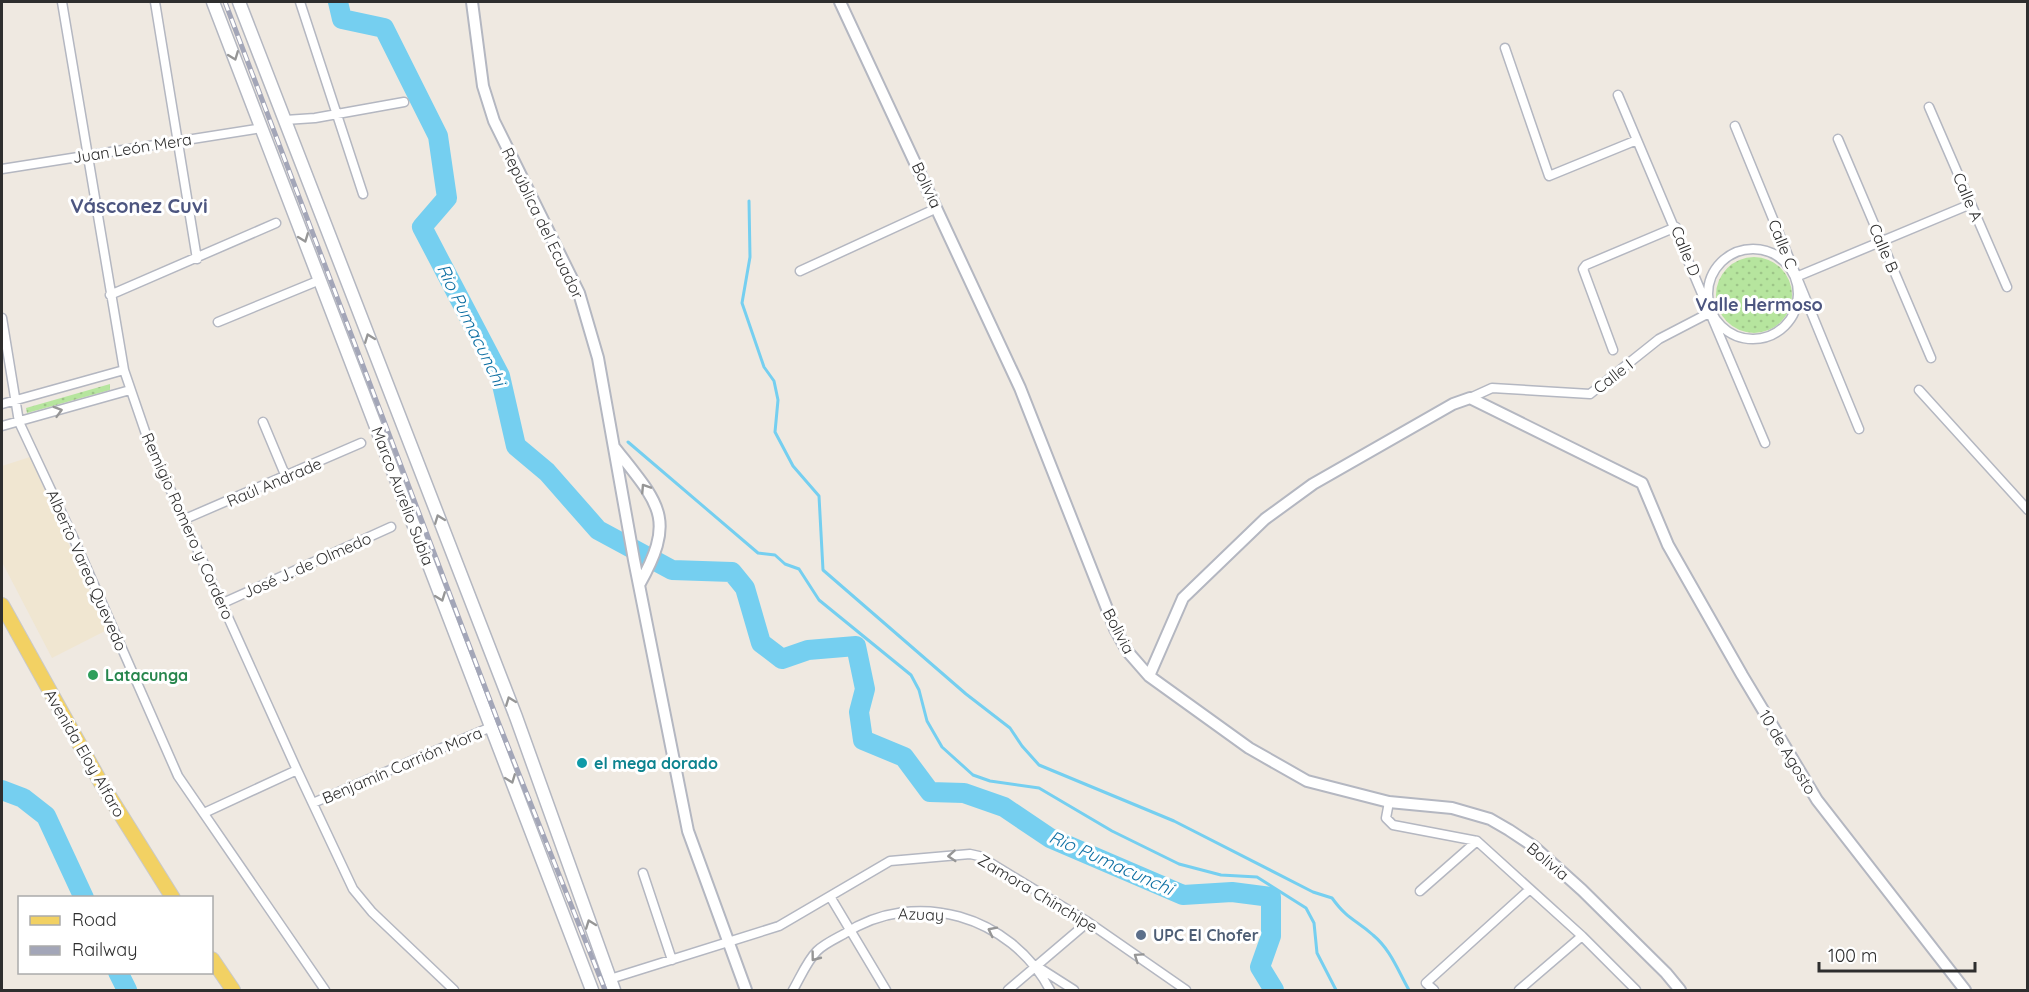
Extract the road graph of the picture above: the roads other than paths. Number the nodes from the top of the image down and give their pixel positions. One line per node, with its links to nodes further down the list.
1 (62, 2): 19 (street, Remigio Romero y Cordero)
2 (155, 2): 18 (street)
3 (213, 2): 15 (main road, Marco Aurelio Subia, one-way to 15)
4 (239, 2): 13 (main road, Marco Aurelio Subia)
5 (300, 2): 12 (street)
6 (472, 2): 50 (street, República del Ecuador)
7 (840, 2): 23 (street, Bolivia)
8 (1505, 48): 17 (street)
9 (1618, 95): 17 (street, Calle D)
10 (404, 102): 12 (street)
11 (1929, 107): 22 (street, Calle A)
12 (337, 114): 13 (street); 21 (street)
13 (285, 120): 77 (main road, Marco Aurelio Subia, one-way to 13)
14 (1735, 126): 29 (street, Calle C)
15 (262, 128): 18 (street, Juan León Mera); 30 (main road, Marco Aurelio Subia, one-way to 30)
16 (1838, 139): 26 (street, Calle B)
17 (1637, 140): 25 (street, Calle D)
18 (177, 141): 19 (street, Juan León Mera); 27 (street)
19 (87, 155): 20 (street, Juan León Mera); 32 (street, Remigio Romero y Cordero)
20 (2, 169)
21 (363, 194)
22 (1971, 204): 26 (street); 31 (street, Calle A)
23 (937, 208): 28 (street); 58 (street, Bolivia)
24 (276, 223): 27 (street)
25 (1676, 227): 33 (street, Calle D); 36 (street)
26 (1881, 242): 29 (street); 37 (street, Calle B)
27 (197, 259): 32 (street)
28 (800, 271)
29 (1796, 276): 33 (street); 33 (street); 47 (street, Calle C)
30 (320, 280): 35 (street); 59 (main road, Marco Aurelio Subia, one-way to 59)
31 (2007, 287)
32 (110, 295): 38 (street, Remigio Romero y Cordero)
33 (1711, 312): 41 (street, Calle I); 49 (street, Calle D)
34 (2, 318): 42 (street, Alberto Varea Quevedo)
35 (218, 322)
36 (1613, 350)
37 (1931, 358)
38 (124, 370): 39 (street, Remigio Romero y Cordero); 42 (street)
39 (130, 390): 44 (street, one-way to 39); 53 (street, Remigio Romero y Cordero)
40 (1919, 390): 52 (street)
41 (1470, 398): 58 (street); 93 (street, 10 de Agosto)
42 (14, 402): 43 (street); 44 (street, Alberto Varea Quevedo)
43 (2, 404)
44 (19, 422): 46 (street); 63 (street, Alberto Varea Quevedo)
45 (263, 422): 51 (street)
46 (2, 426)
47 (1859, 429)
48 (362, 443): 51 (street, Raúl Andrade)
49 (1765, 443)
50 (614, 446): 55 (street, República del Ecuador); 55 (street, República del Ecuador, one-way to 50)
51 (286, 477): 53 (street, Raúl Andrade)
52 (2028, 510)
53 (185, 519): 56 (street, Remigio Romero y Cordero)
54 (391, 527): 56 (street, José J. de Olmedo)
55 (639, 585): 73 (street, República del Ecuador)
56 (223, 603): 60 (street, Remigio Romero y Cordero)
57 (2, 606): 68 (main road, Avenida Eloy Alfaro)
58 (1149, 676): 61 (street, Bolivia)
59 (491, 727): 62 (street, Benjamín Carrión Mora); 82 (main road, Marco Aurelio Subia, one-way to 82)
60 (297, 770): 62 (street, Remigio Romero y Cordero); 63 (street)
61 (1389, 802): 64 (street); 92 (street, Bolivia)
62 (313, 803): 81 (street, Remigio Romero y Cordero)
63 (204, 813): 80 (street, Alberto Varea Quevedo)
64 (1478, 841): 66 (street); 67 (street)
65 (643, 873): 75 (street)
66 (1530, 889): 72 (street); 90 (street)
67 (1420, 891)
68 (171, 896)
69 (831, 898): 70 (street, Zamora Chinchipe, one-way to 69); 71 (street); 73 (street, Zamora Chinchipe)
70 (1088, 922): 76 (street); 89 (street, Zamora Chinchipe, one-way to 70)
71 (852, 928): 76 (street, Azuay, one-way to 71); 84 (street, Azuay, one-way to 84); 85 (street)
72 (1582, 936): 78 (street); 91 (street)
73 (730, 944): 75 (street, Zamora Chinchipe); 83 (street, República del Ecuador)
74 (213, 960): 79 (main road)
75 (672, 960): 77 (street, Zamora Chinchipe)
76 (1038, 967): 86 (street); 87 (street, Azuay); 88 (street)
77 (612, 985)
78 (1632, 989)
79 (233, 990)
80 (325, 990)
81 (454, 990)
82 (592, 990)
83 (746, 990)
84 (793, 990)
85 (886, 990)
86 (1008, 990)
87 (1050, 990)
88 (1074, 990)
89 (1186, 990)
90 (1434, 990)
91 (1519, 990)
92 (1680, 990)
93 (1965, 990)

